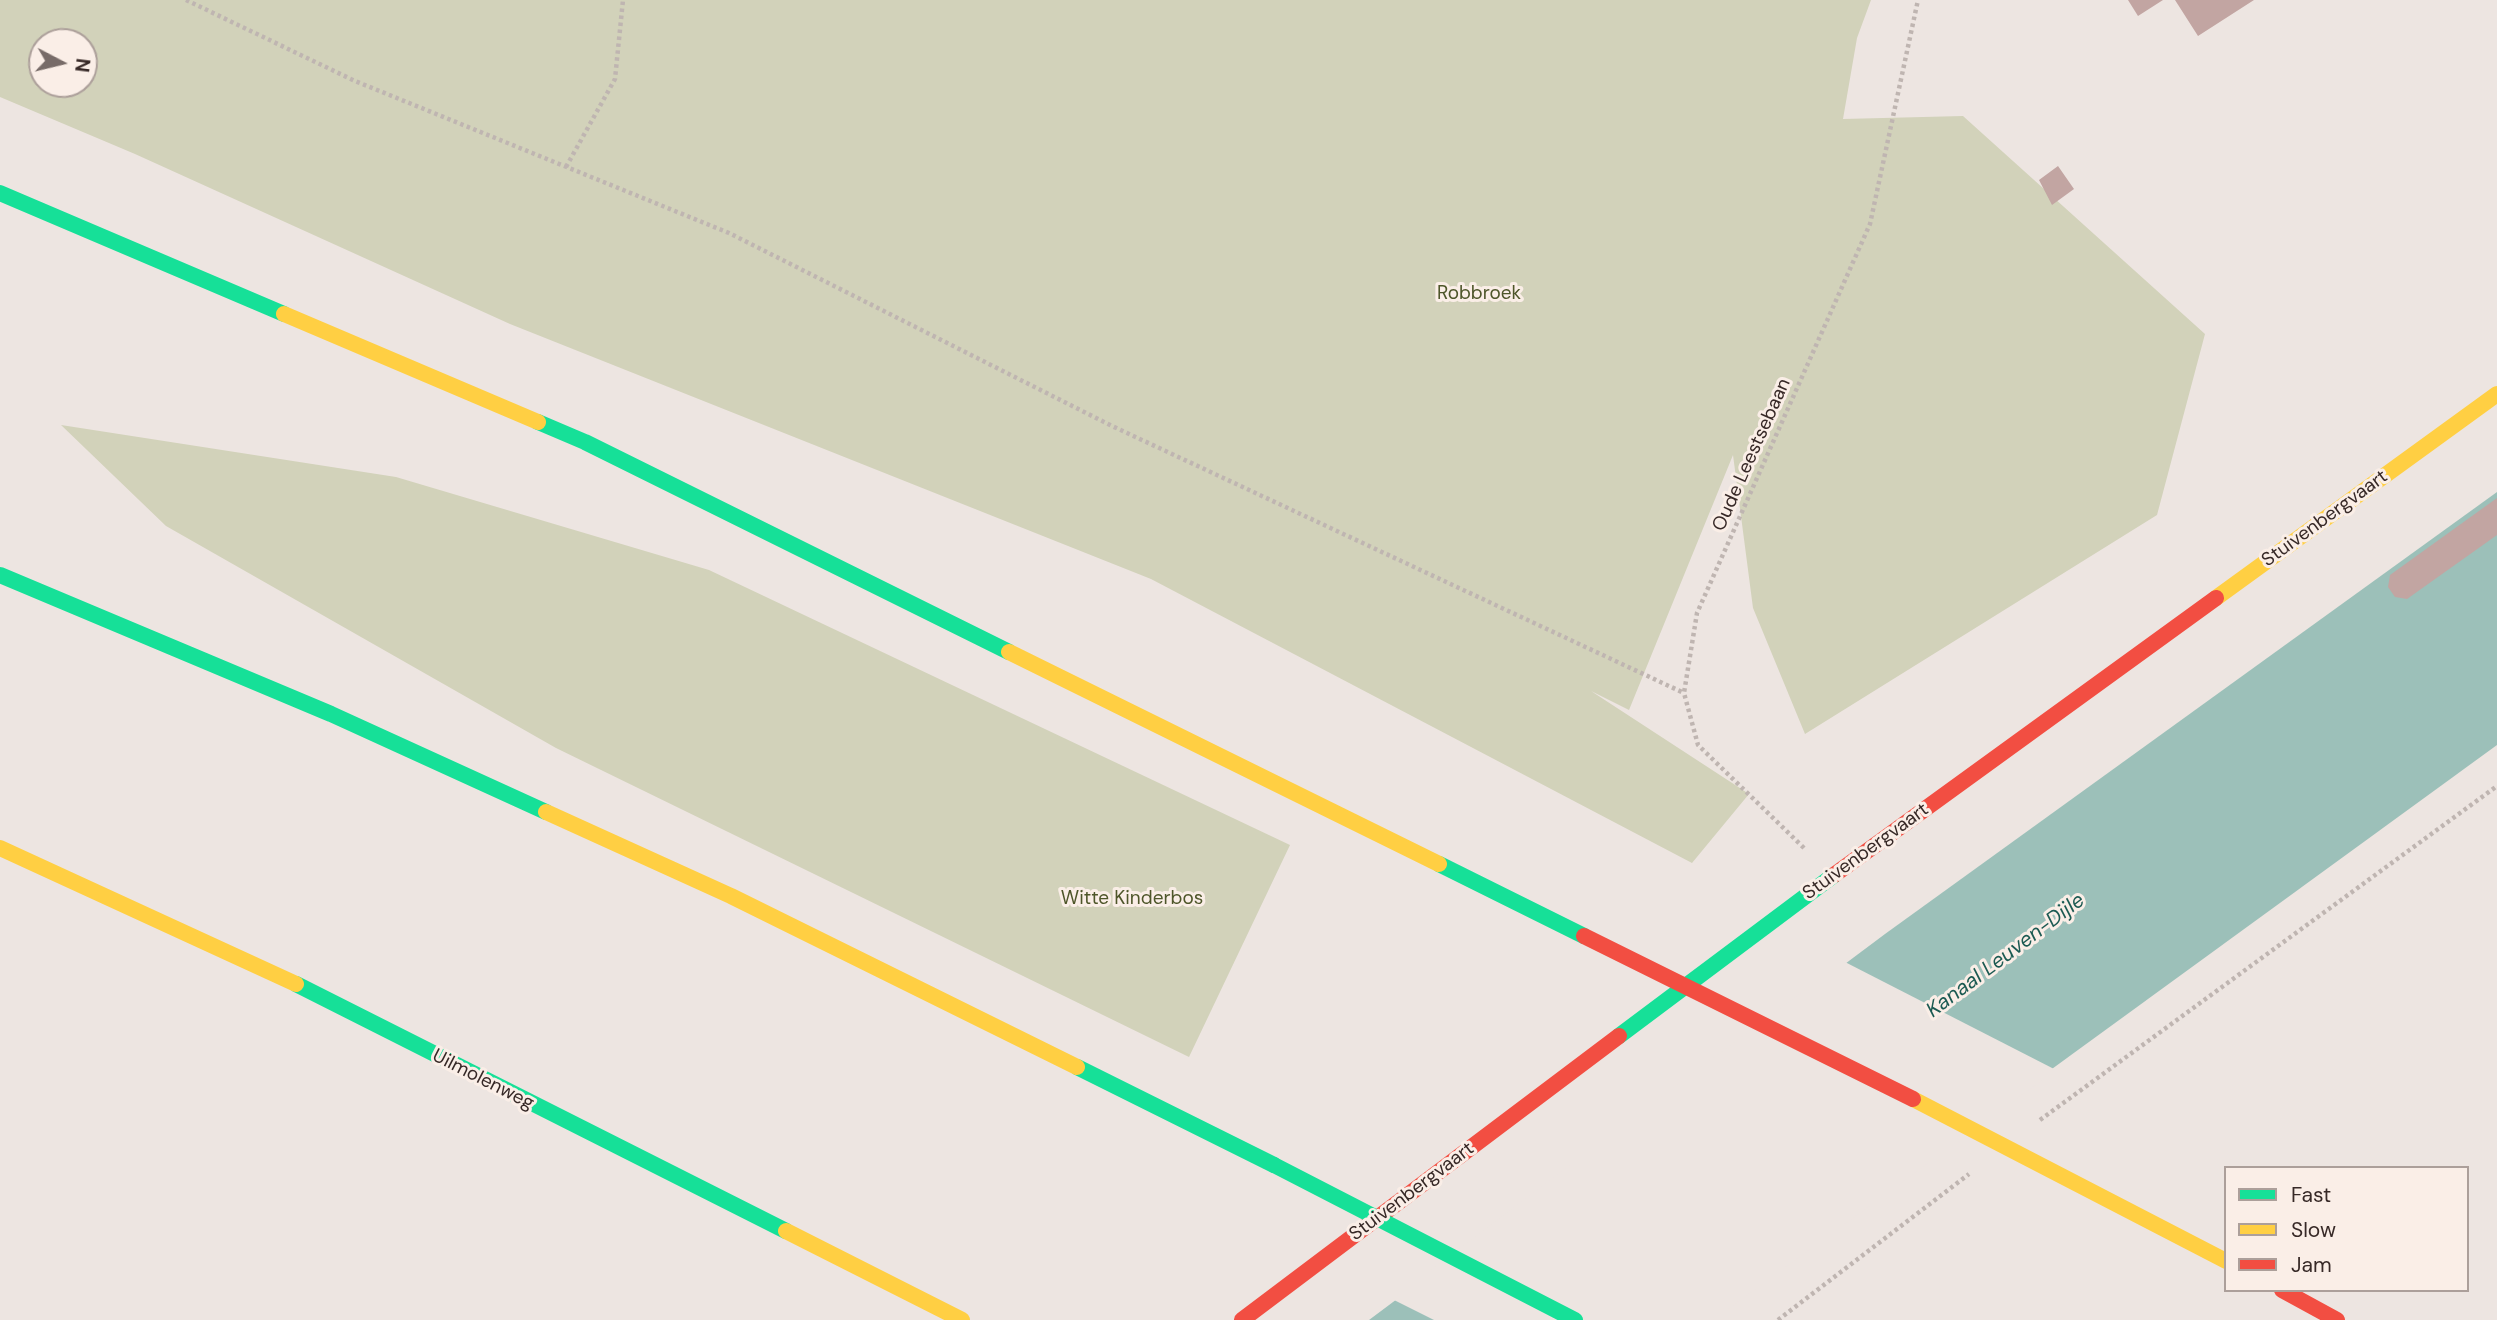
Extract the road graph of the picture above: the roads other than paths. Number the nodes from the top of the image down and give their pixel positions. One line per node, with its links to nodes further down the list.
1 (0, 193): 5 (main road, bridge)
2 (2497, 394): 8 (main road, Stuivenbergvaart)
3 (0, 575): 9 (main road, bridge)
4 (0, 848): 7 (main road, Uilmolenweg)
5 (2224, 1260)
6 (2286, 1292): 10 (main road)
7 (962, 1320)
8 (1242, 1320)
9 (1575, 1320)
10 (2337, 1320)

